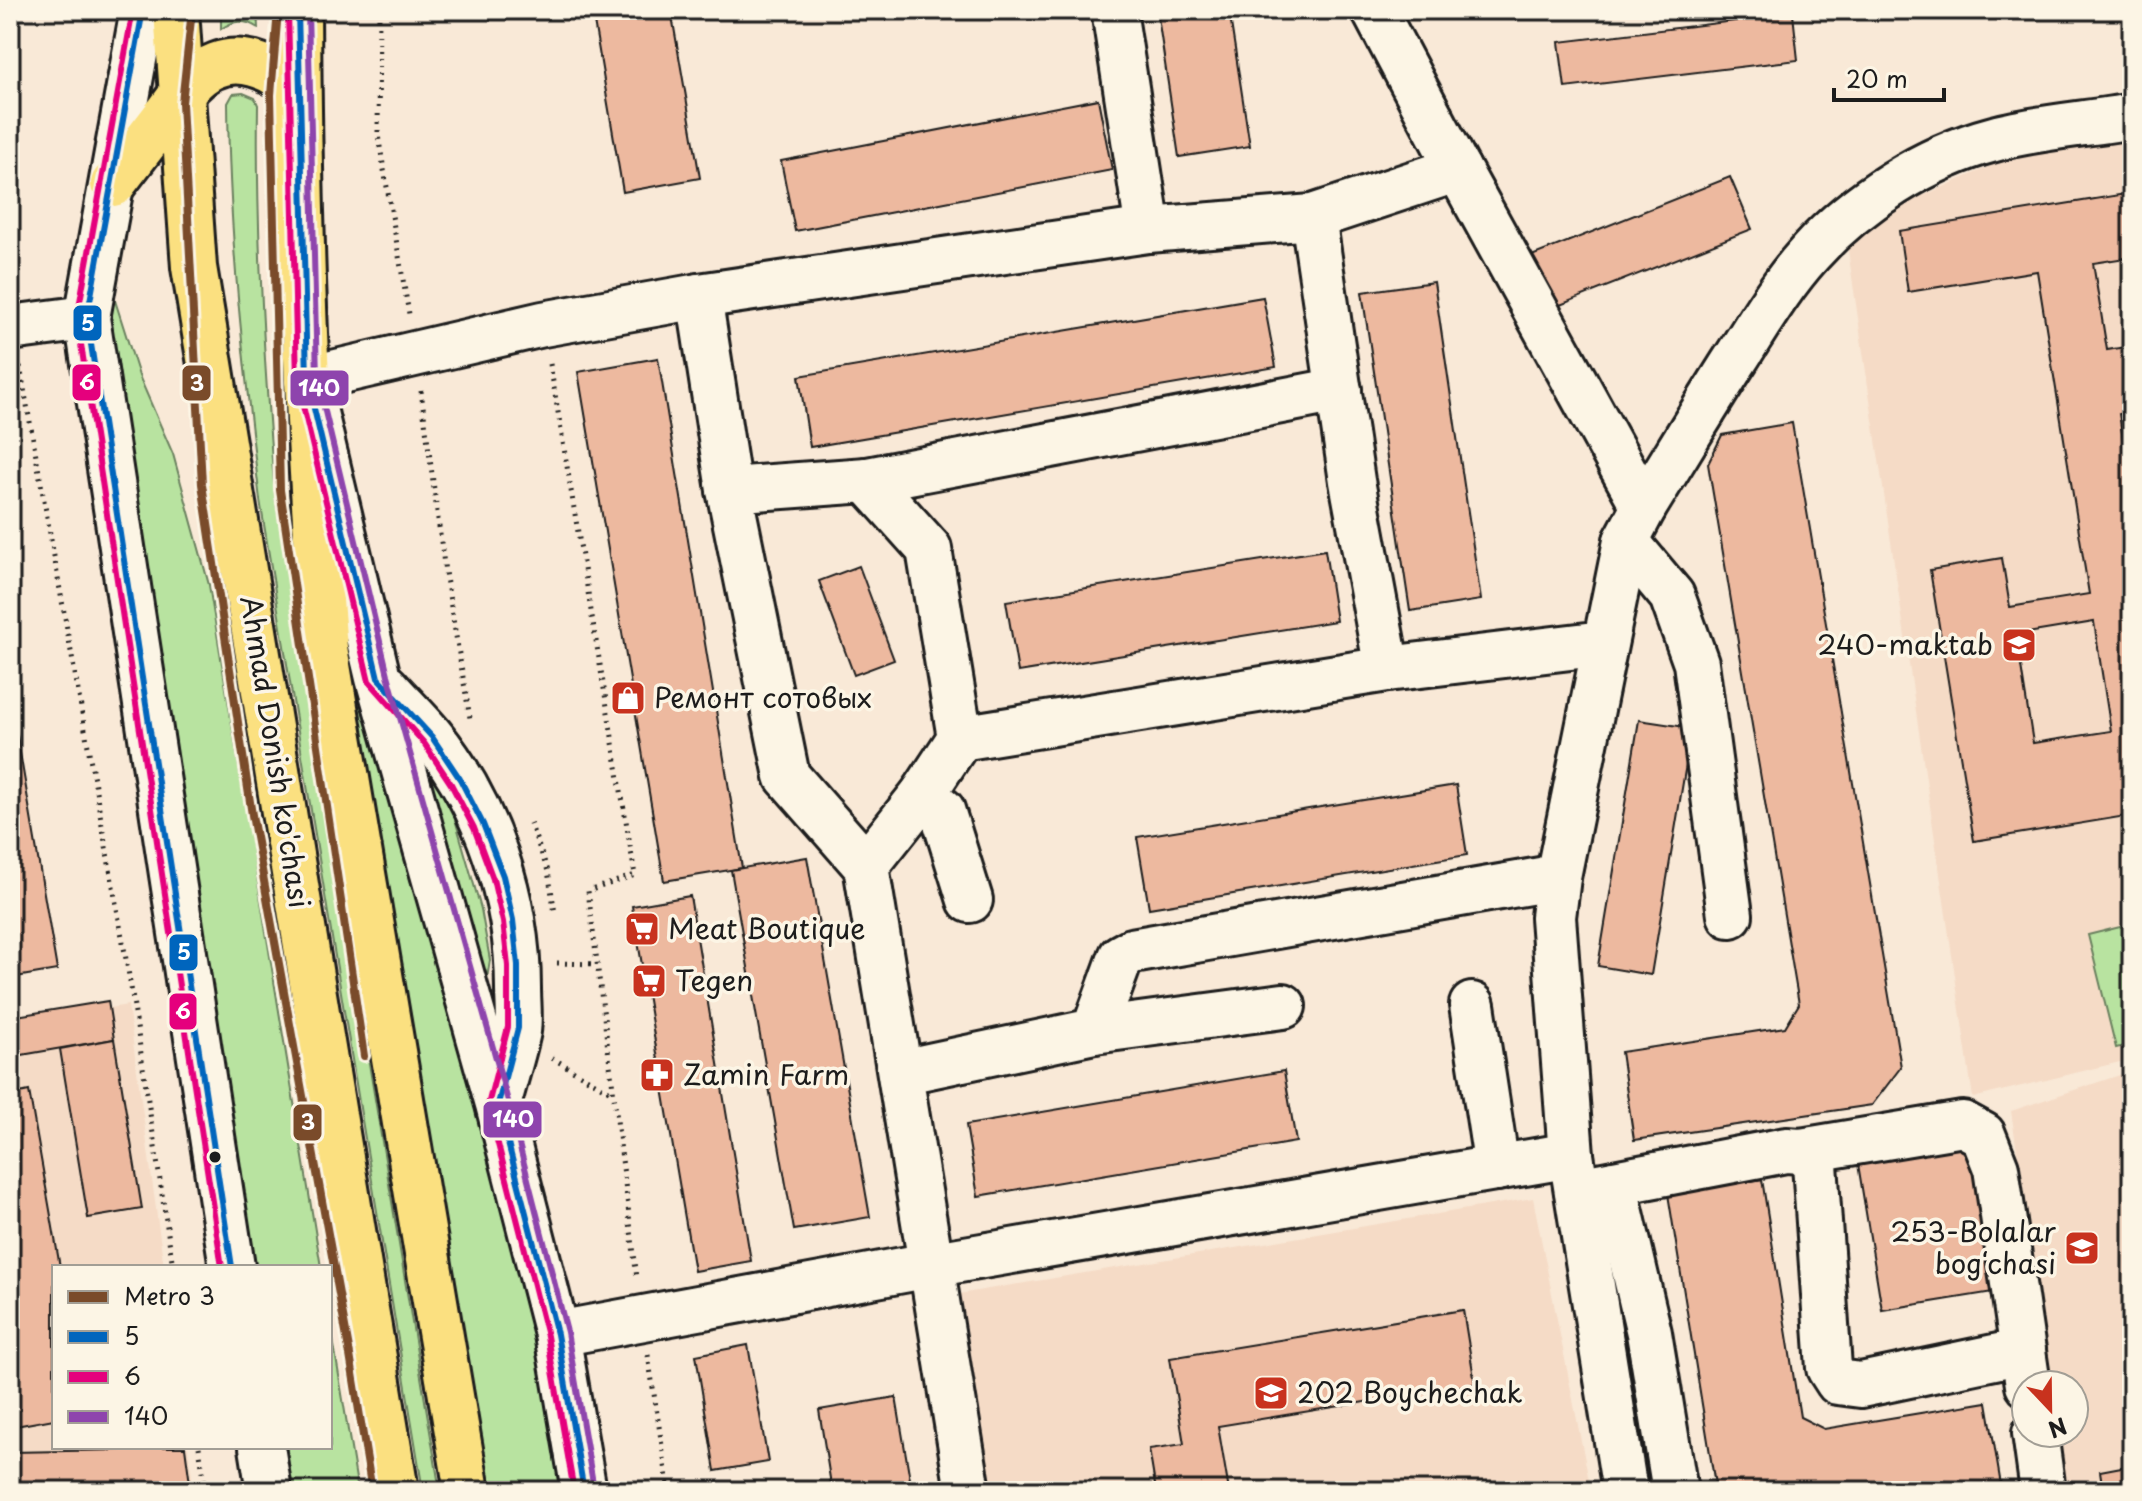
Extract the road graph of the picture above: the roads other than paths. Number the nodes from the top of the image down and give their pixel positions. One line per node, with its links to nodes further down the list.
1 (143, 10): 10 (street)
2 (176, 10): 7 (main road, Ahmad Donish ko'chasi)
3 (298, 10): 6 (main road)
4 (1114, 10): 12 (street)
5 (1374, 10): 9 (street)
6 (298, 93): 7 (main road); 16 (main road)
7 (182, 96): 10 (main road); 45 (main road, Ahmad Donish ko'chasi)
8 (2132, 116): 20 (street)
9 (1458, 169): 11 (street); 20 (street)
10 (113, 184): 14 (street)
11 (1313, 217): 12 (street); 17 (street)
12 (1148, 230): 13 (street)
13 (699, 296): 16 (street); 19 (street)
14 (87, 318): 15 (street); 38 (street)
15 (12, 328)
16 (307, 379): 23 (street); 46 (main road)
17 (1339, 390): 18 (street); 22 (street)
18 (867, 480): 19 (street); 24 (street)
19 (729, 490): 26 (street)
20 (1635, 524): 21 (street); 29 (street)
21 (1604, 643): 22 (street); 27 (street)
22 (1387, 669): 24 (street)
23 (378, 678): 34 (street); 34 (street)
24 (960, 738): 25 (street)
25 (923, 794): 26 (street); 28 (street)
26 (866, 866): 33 (street)
27 (1558, 877): 32 (street); 37 (street)
28 (970, 900)
29 (1730, 915)
30 (1472, 1005): 36 (street)
31 (1283, 1006): 32 (street)
32 (1094, 1031): 33 (street)
33 (901, 1072): 39 (street)
34 (498, 1104): 40 (street)
35 (1801, 1151): 37 (street); 41 (street); 41 (street)
36 (1497, 1168): 37 (street); 39 (street)
37 (1587, 1176): 49 (street); 50 (street)
38 (232, 1265)
39 (930, 1265): 40 (street); 48 (street)
40 (557, 1334): 47 (street)
41 (2026, 1368)
42 (262, 1449): 44 (street)
43 (2037, 1449): 51 (street)
44 (269, 1491)
45 (396, 1491)
46 (467, 1491)
47 (584, 1491)
48 (968, 1491)
49 (1625, 1491)
50 (1675, 1491)
51 (2043, 1491)

